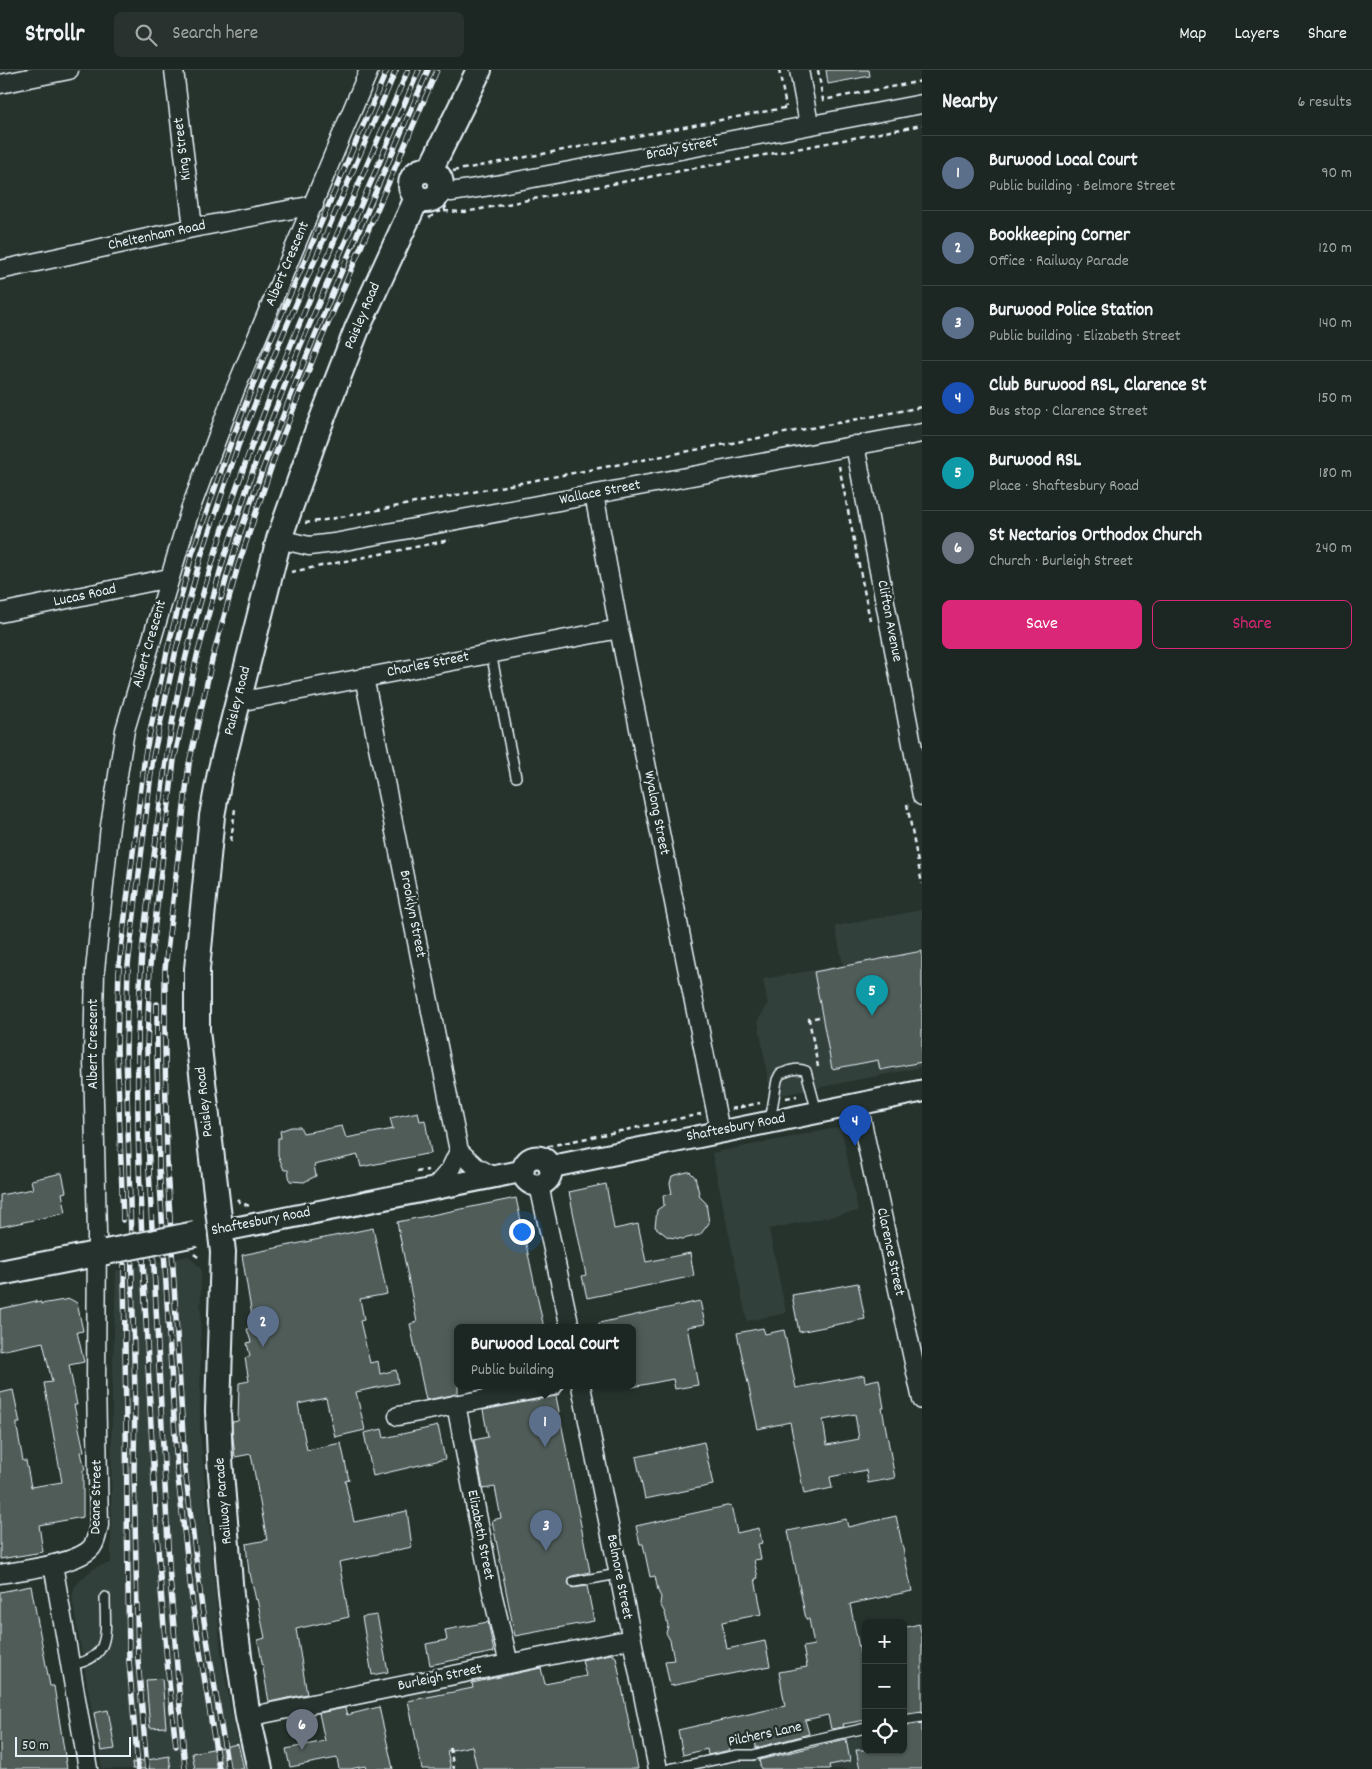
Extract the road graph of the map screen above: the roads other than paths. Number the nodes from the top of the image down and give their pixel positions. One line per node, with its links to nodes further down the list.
1 (69, 70): 6 (street)
2 (174, 70): 11 (street, King Street)
3 (369, 70): 10 (street, Albert Crescent)
4 (480, 70): 9 (main road)
5 (799, 70): 8 (street)
6 (0, 84)
7 (922, 104): 8 (street, Brady Street)
8 (810, 124): 9 (street, Brady Street)
9 (445, 184): 16 (main road, Paisley Road)
10 (314, 204): 11 (street, Cheltenham Road); 17 (street, Albert Crescent)
11 (193, 228): 12 (street, Cheltenham Road)
12 (0, 270)
13 (922, 432): 14 (street, Wallace Street)
14 (855, 445): 15 (street, Wallace Street); 24 (street, Clifton Avenue)
15 (594, 494): 16 (street, Wallace Street); 19 (street, Wyalong Street)
16 (288, 541): 22 (main road, Paisley Road)
17 (169, 578): 18 (street, Lucas Road); 37 (street, Albert Crescent)
18 (0, 613)
19 (619, 629): 20 (street, Charles Street); 29 (street, Wyalong Street)
20 (491, 653): 21 (street, Charles Street); 23 (lane)
21 (364, 677): 22 (street, Charles Street); 30 (street, Brooklyn Street)
22 (238, 702): 36 (main road, Paisley Road)
23 (516, 777)
24 (914, 799)
25 (922, 1091): 27 (street, Shaftesbury Road)
26 (815, 1102): 27 (street, Shaftesbury Road); 28 (street, Shaftesbury Road); 28 (lane)
27 (858, 1104): 42 (street, Clarence Street)
28 (772, 1111): 29 (street, Shaftesbury Road)
29 (718, 1121): 32 (street, Shaftesbury Road)
30 (457, 1157): 33 (street); 35 (street)
31 (522, 1162): 32 (street); 33 (street, Shaftesbury Road); 34 (street)
32 (550, 1167): 34 (street)
33 (494, 1176): 35 (street, Shaftesbury Road)
34 (539, 1185): 39 (street)
35 (434, 1189): 36 (street, Shaftesbury Road)
36 (221, 1231): 37 (main road, Shaftesbury Road, bridge); 54 (main road, Railway Parade)
37 (102, 1253): 38 (main road, Shaftesbury Road); 45 (street, Deane Street)
38 (0, 1273)
39 (569, 1324)
40 (537, 1389): 43 (street)
41 (582, 1389): 47 (street, Belmore Street)
42 (922, 1400)
43 (456, 1404): 44 (street); 51 (street, Elizabeth Street)
44 (398, 1416)
45 (53, 1564): 46 (street); 52 (street)
46 (0, 1574)
47 (618, 1574): 48 (lane); 50 (street, Belmore Street)
48 (574, 1582)
49 (105, 1597): 52 (lane)
50 (631, 1638): 51 (street, Burleigh Street); 59 (street, Belmore Street)
51 (509, 1664): 54 (street, Burleigh Street)
52 (69, 1666): 57 (street)
53 (922, 1716): 55 (lane)
54 (248, 1718): 58 (main road, Railway Parade)
55 (907, 1719)
56 (862, 1729): 60 (lane, Pilchers Lane)
57 (88, 1769)
58 (260, 1769)
59 (658, 1769)
60 (669, 1769)

